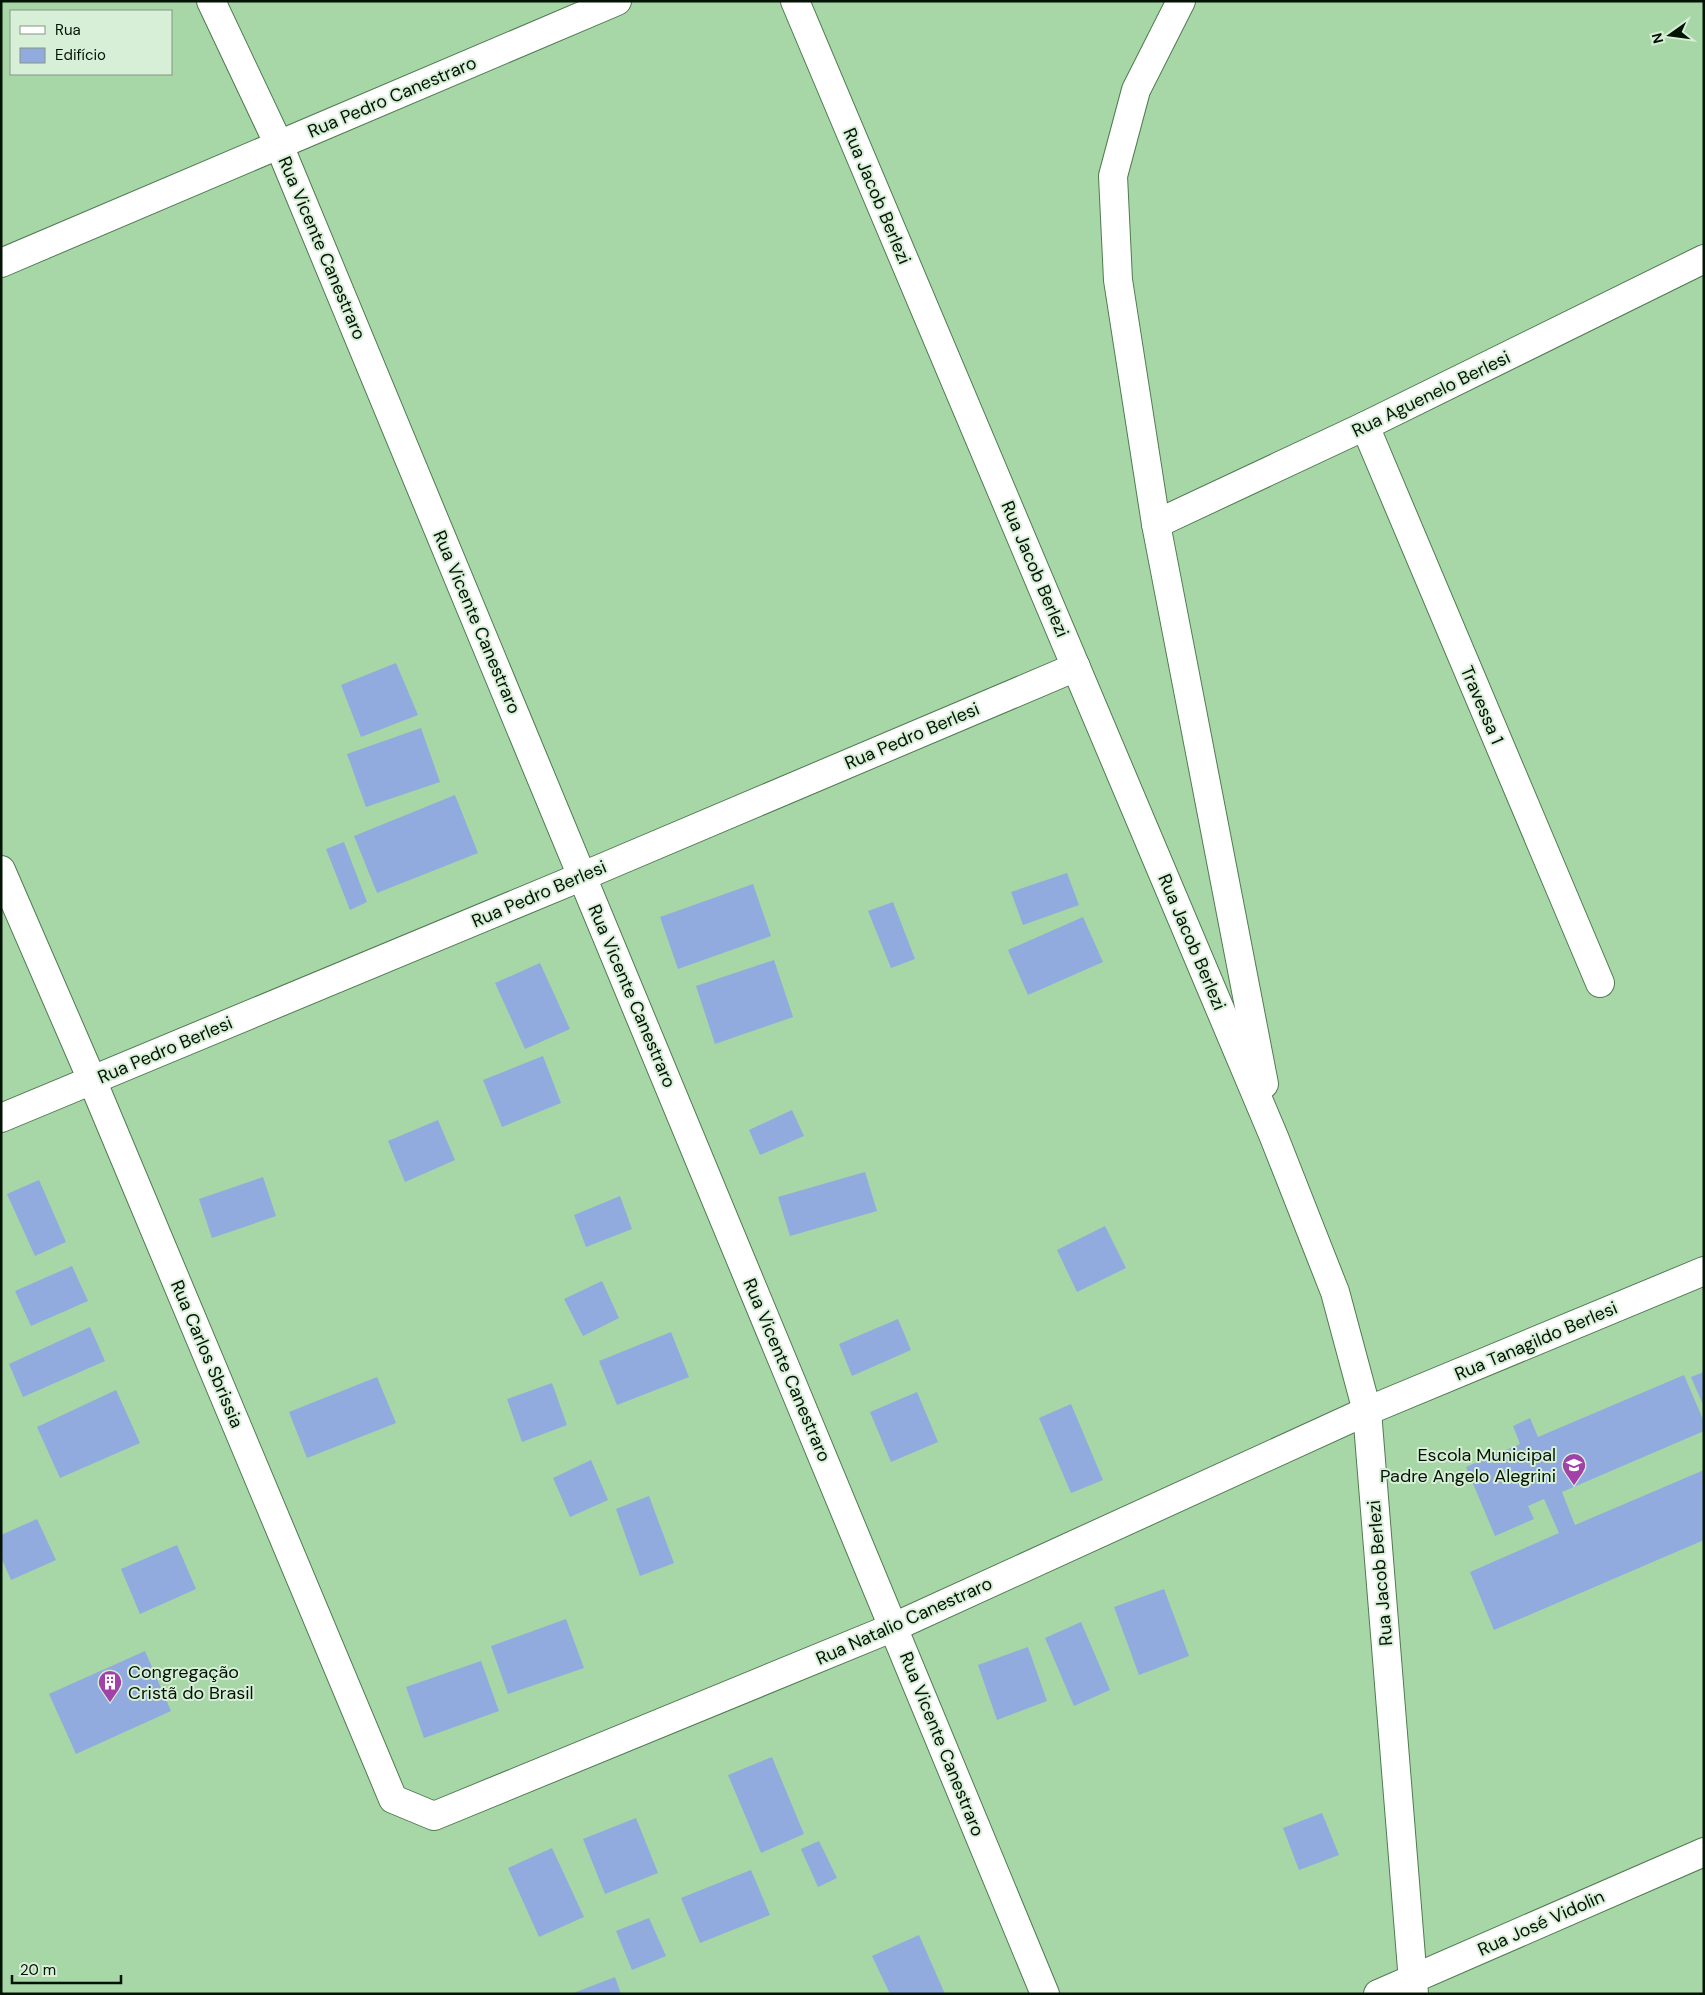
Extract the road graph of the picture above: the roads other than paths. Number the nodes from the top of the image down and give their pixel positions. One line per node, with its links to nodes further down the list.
1 (211, 1): 5 (street, Rua Vicente Canestraro)
2 (617, 1): 5 (street, Rua Pedro Canestraro)
3 (795, 1): 10 (street, Rua Jacob Berlezi)
4 (1181, 1): 9 (street, Rua Jacob Berlezi)
5 (279, 145): 7 (street, Rua Pedro Canestraro); 12 (street, Rua Vicente Canestraro)
6 (1704, 259): 8 (street, Rua Aguenelo Berlesi)
7 (1, 263)
8 (1365, 426): 9 (street, Rua Aguenelo Berlesi); 13 (street, Travessa 1)
9 (1156, 524): 16 (street, Rua Jacob Berlezi)
10 (1076, 667): 12 (street, Rua Pedro Berlesi); 16 (street, Rua Jacob Berlezi)
11 (1, 870): 14 (street, Rua Carlos Sbrissia)
12 (583, 876): 14 (street, Rua Pedro Berlesi); 19 (street, Rua Vicente Canestraro)
13 (1600, 983)
14 (92, 1080): 15 (street, Rua Pedro Berlesi); 20 (street, Rua Carlos Sbrissia)
15 (1, 1118)
16 (1274, 1137): 18 (street, Rua Jacob Berlezi)
17 (1704, 1271): 18 (street, Rua Tanagildo Berlesi)
18 (1367, 1411): 19 (street, Rua Natalio Canestraro); 22 (street, Rua Jacob Berlezi)
19 (894, 1627): 20 (street, Rua Natalio Canestraro); 23 (street, Rua Vicente Canestraro)
20 (434, 1816)
21 (1704, 1852): 22 (street, Rua José Vidolin)
22 (1413, 1986): 24 (street, Rua José Vidolin)
23 (1045, 1994)
24 (1378, 1994)

